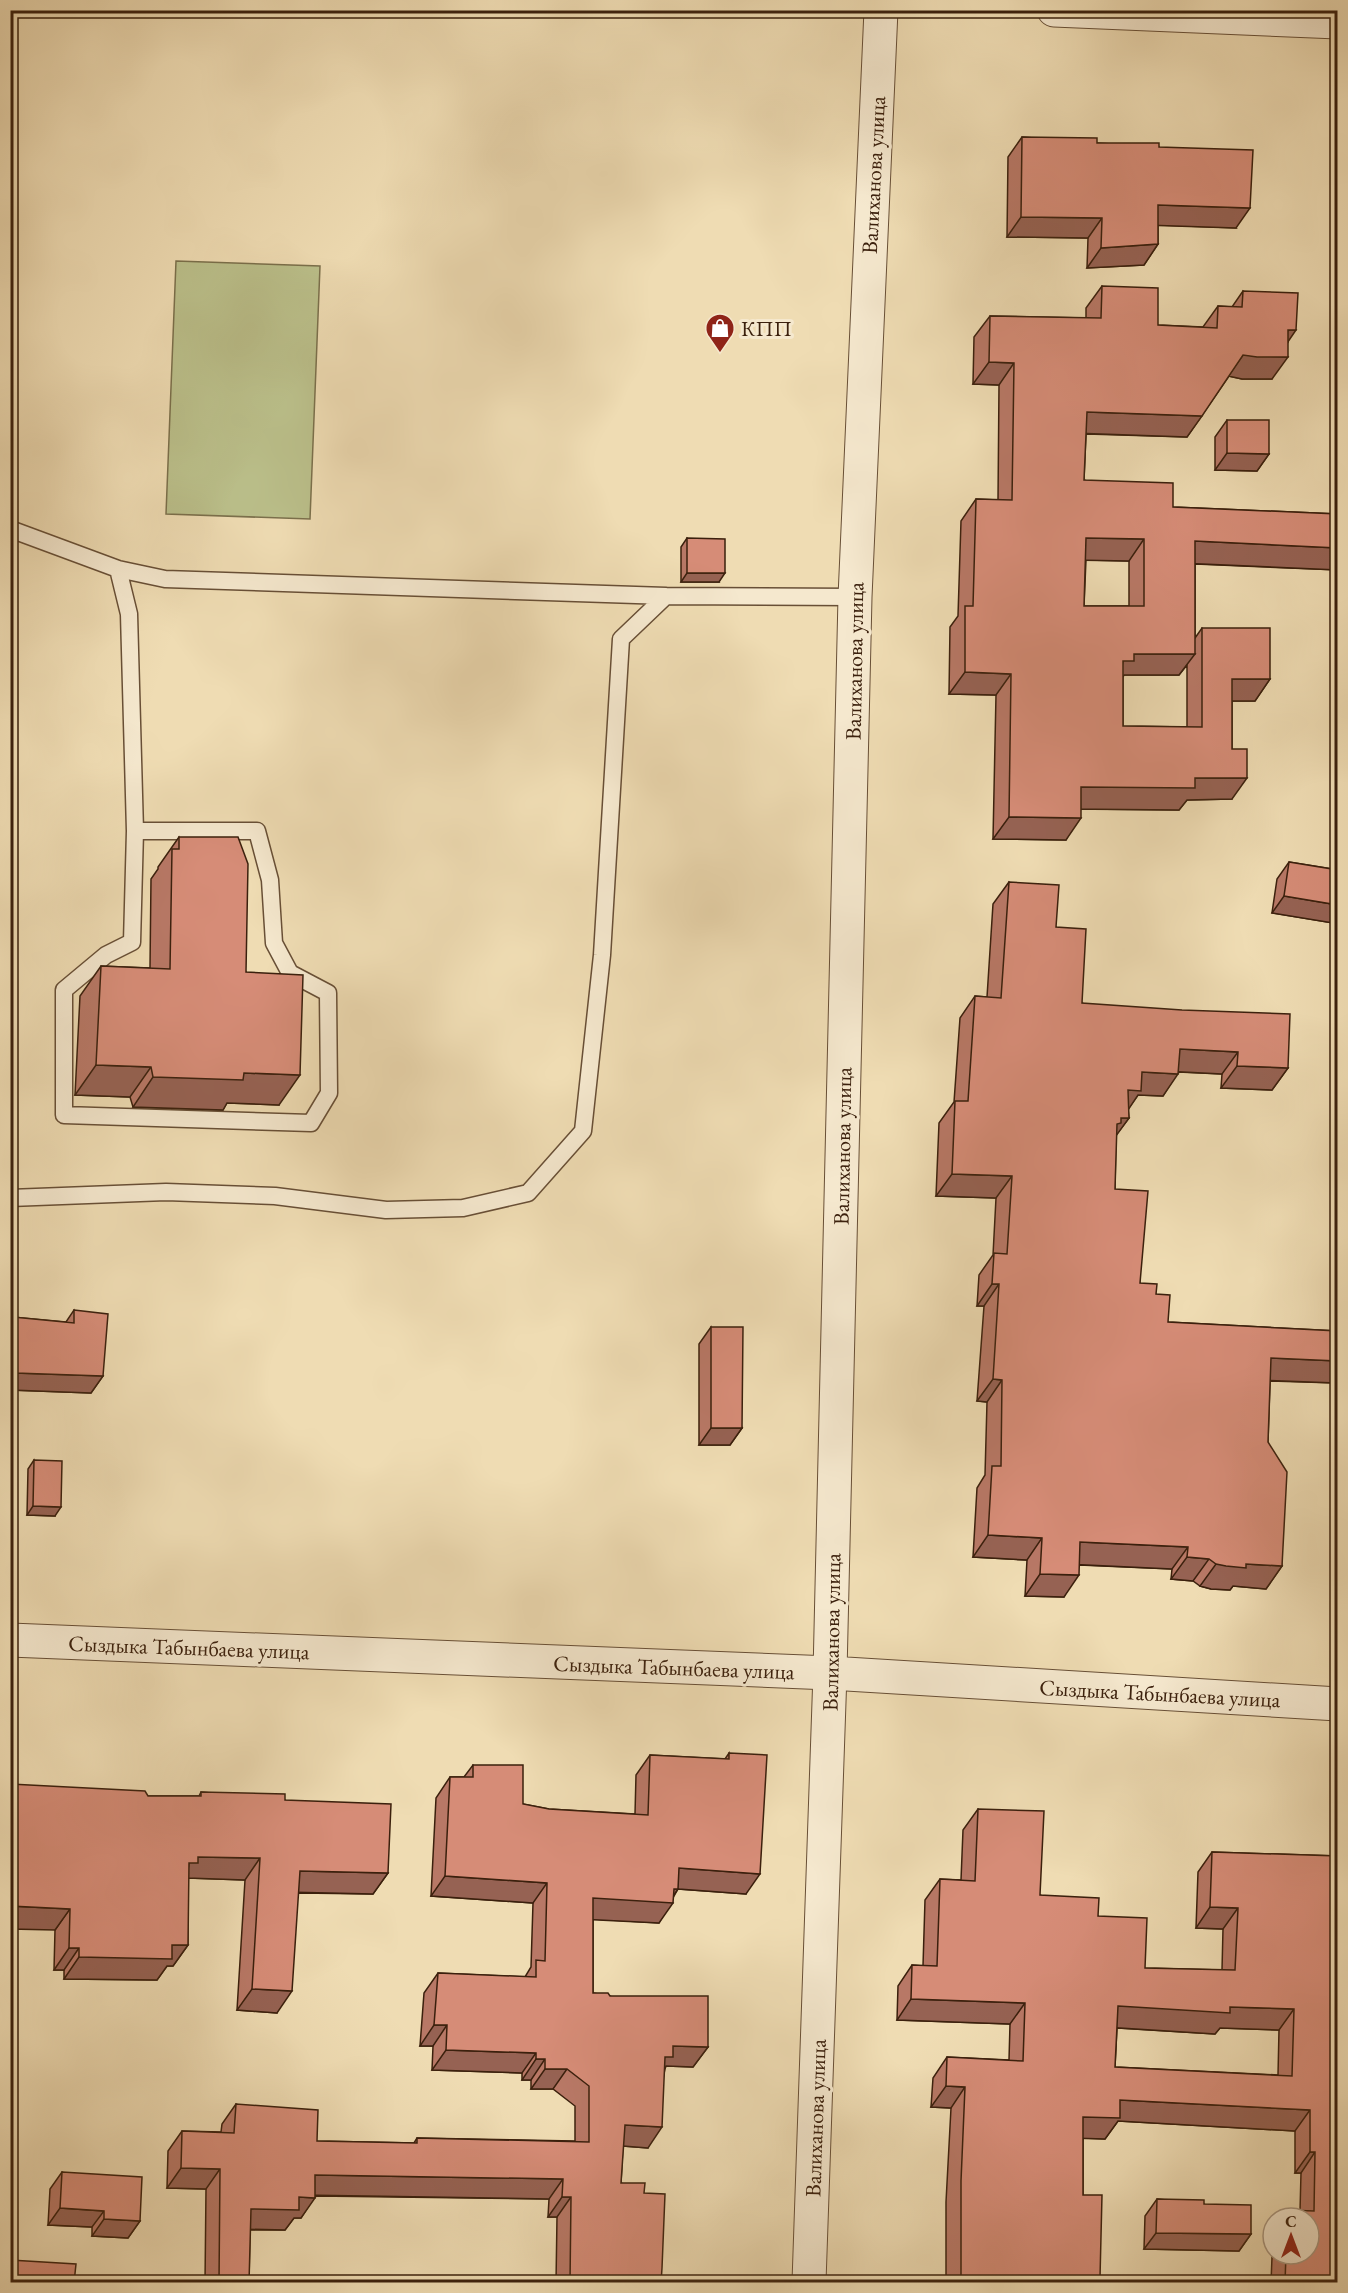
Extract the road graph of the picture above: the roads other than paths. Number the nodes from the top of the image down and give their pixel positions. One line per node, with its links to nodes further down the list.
1 (881, 10): 7 (street, Валиханова улица)
2 (1054, 10): 3 (street)
3 (1338, 22)
4 (10, 529): 5 (lane)
5 (118, 569): 6 (lane); 8 (lane)
6 (666, 596): 7 (lane); 9 (lane)
7 (855, 597): 11 (street, Валиханова улица)
8 (135, 831): 8 (lane)
9 (10, 1198)
10 (10, 1640): 11 (street, Сыздыка Табынбаева улица)
11 (830, 1673): 12 (street, Сыздыка Табынбаева улица); 13 (street, Валиханова улица)
12 (1338, 1704)
13 (809, 2283)

